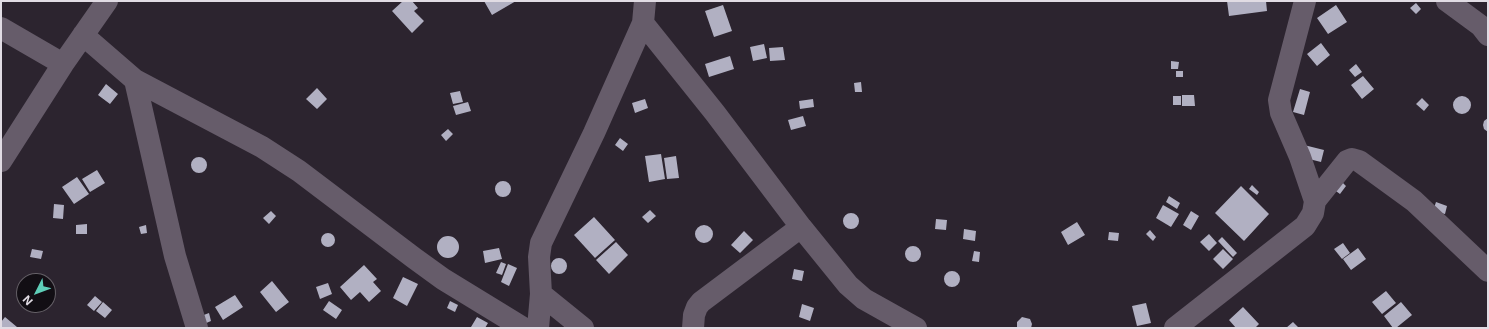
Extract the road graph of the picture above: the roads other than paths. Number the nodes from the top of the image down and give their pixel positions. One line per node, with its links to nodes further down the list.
1 (107, 1): 8 (street)
2 (645, 1): 5 (street)
3 (1305, 1): 12 (street)
4 (1447, 1): 6 (street)
5 (643, 22): 13 (street); 15 (street)
6 (1486, 26)
7 (1, 28): 9 (street)
8 (83, 35): 9 (street); 10 (street)
9 (63, 64): 11 (street)
10 (135, 80): 16 (street); 17 (street)
11 (1, 161)
12 (1315, 201): 14 (street); 22 (street)
13 (801, 227): 20 (street); 21 (street)
14 (1488, 271)
15 (541, 294): 18 (street); 19 (street)
16 (196, 328)
17 (523, 328)
18 (538, 328)
19 (583, 328)
20 (692, 328)
21 (916, 328)
22 (1175, 328)

